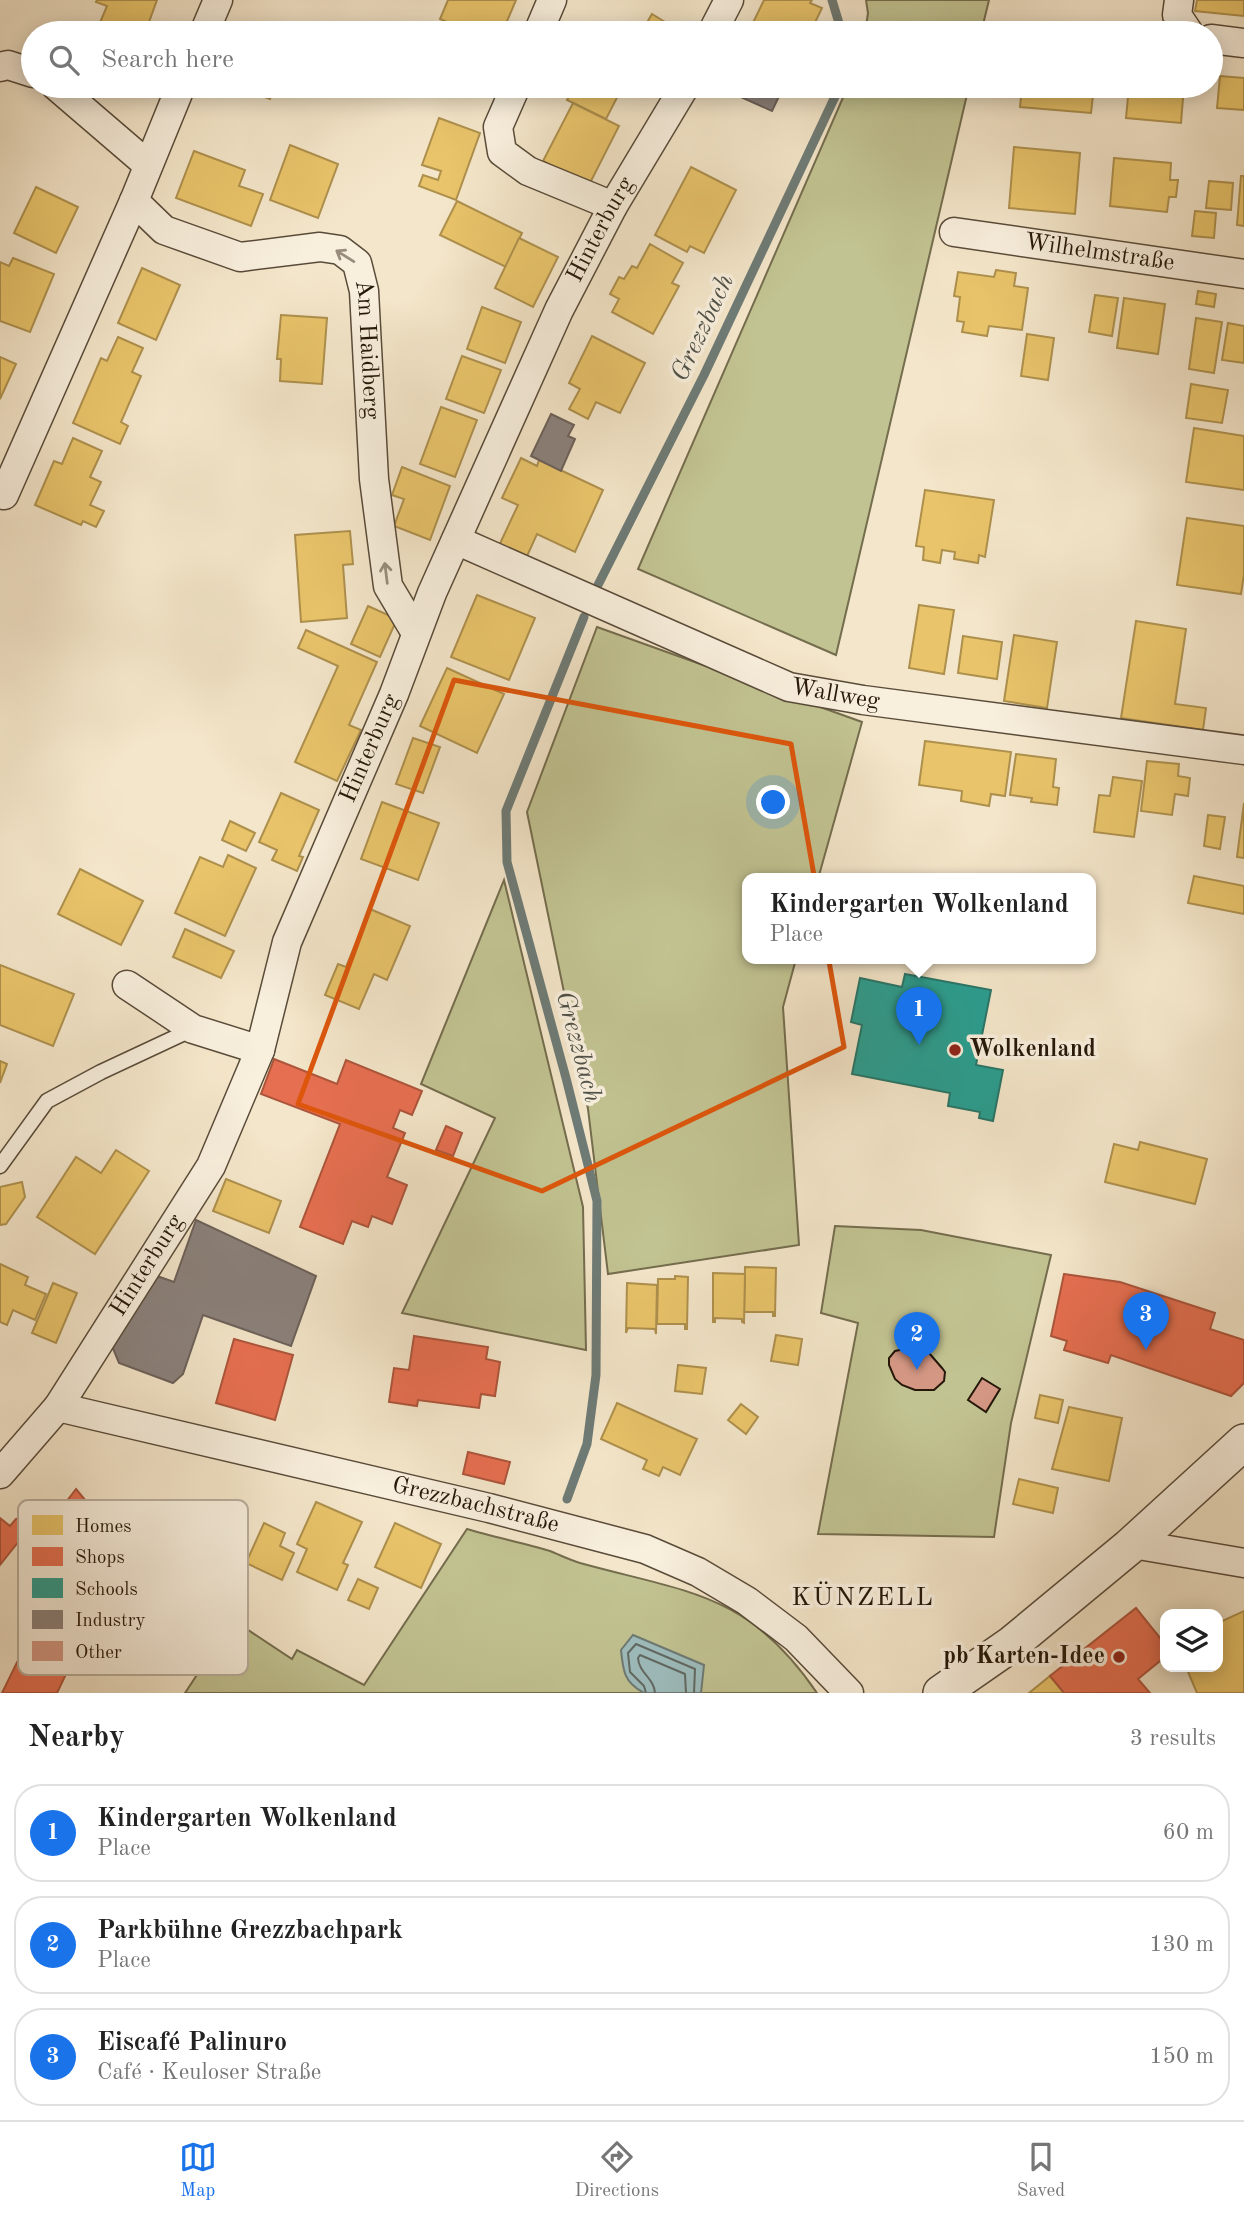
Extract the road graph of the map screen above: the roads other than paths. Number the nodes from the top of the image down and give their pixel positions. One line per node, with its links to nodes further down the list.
1 (218, 0): 5 (street)
2 (552, 0): 6 (street)
3 (729, 0): 7 (street)
4 (1179, 0): 8 (street)
5 (209, 21)
6 (543, 21)
7 (718, 21)
8 (1181, 21)
9 (1223, 40): 10 (street)
10 (1244, 43)
11 (0, 67): 12 (street)
12 (21, 69)
13 (70, 98): 17 (street)
14 (176, 98): 17 (street)
15 (511, 98): 19 (street)
16 (678, 98): 19 (street, Hinterburg)
17 (148, 165): 18 (street)
18 (134, 201): 22 (street); 24 (street, Am Haidberg, one-way to 18)
19 (613, 206): 23 (street, Hinterburg)
20 (954, 232): 21 (street, Wilhelmstraße)
21 (1244, 274)
22 (4, 495)
23 (456, 540): 24 (street, Hinterburg); 25 (street, Wallweg)
24 (416, 633): 28 (street, Hinterburg)
25 (1244, 750)
26 (127, 985): 27 (street)
27 (193, 1029): 28 (street); 29 (lane)
28 (260, 1050): 30 (street, Hinterburg)
29 (0, 1166)
30 (58, 1407): 32 (street, Hinterburg); 35 (street, Grezzbachstraße)
31 (1244, 1442): 33 (street)
32 (0, 1474)
33 (1133, 1544): 34 (street); 36 (street)
34 (1244, 1563)
35 (849, 1693)
36 (941, 1693)

